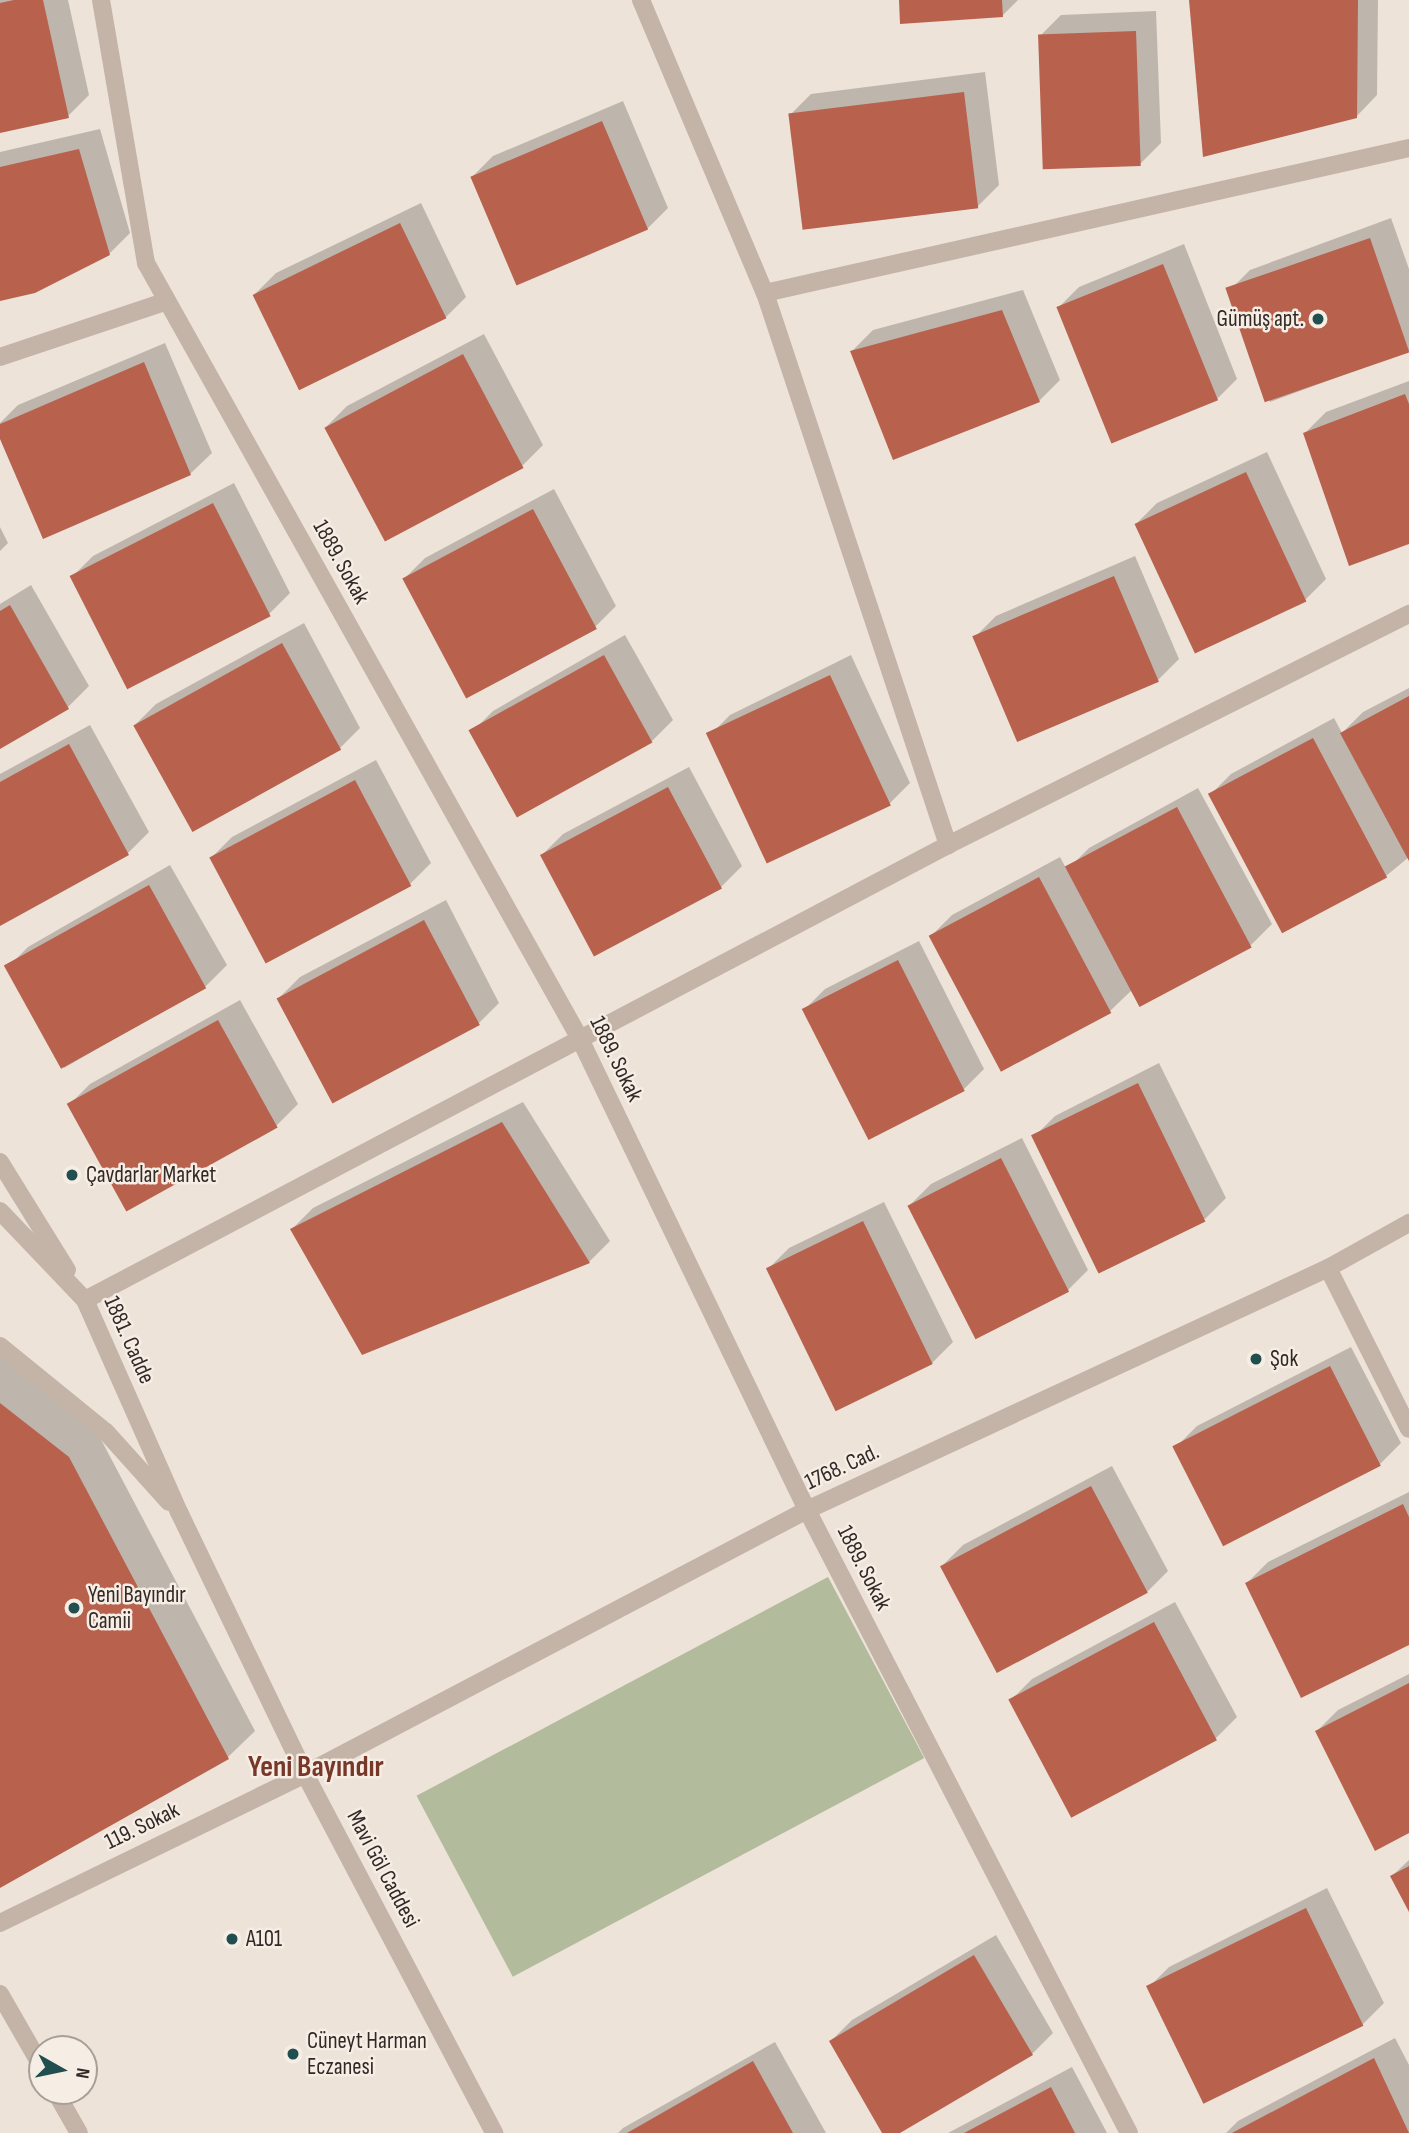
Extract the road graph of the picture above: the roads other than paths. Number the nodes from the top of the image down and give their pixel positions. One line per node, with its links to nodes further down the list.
1 (101, 0): 5 (street, 1889. Sokak)
2 (641, 0): 4 (street)
3 (1409, 148): 4 (street)
4 (765, 293): 8 (street)
5 (167, 301): 6 (street); 9 (street, 1889. Sokak)
6 (0, 357)
7 (1409, 614): 8 (street)
8 (948, 845): 9 (street)
9 (580, 1039): 14 (street); 17 (street, 1889. Sokak)
10 (0, 1162): 14 (street)
11 (0, 1211): 14 (street, 1881. Cadde)
12 (1409, 1223): 13 (street, 1768. Cad.)
13 (1328, 1268): 16 (street); 17 (street, 1768. Cad.)
14 (85, 1300): 18 (street, 1881. Cadde)
15 (0, 1346): 18 (street)
16 (1409, 1429)
17 (807, 1510): 19 (street, 1768. Cad.); 26 (street, 1889. Sokak)
18 (179, 1512): 19 (street, Mavi Göl Caddesi)
19 (305, 1774): 20 (street, 119. Sokak); 25 (street, Mavi Göl Caddesi)
20 (0, 1923)
21 (0, 1994): 22 (street)
22 (28, 2043)
23 (63, 2105): 24 (street)
24 (79, 2133)
25 (494, 2133)
26 (1129, 2133)

